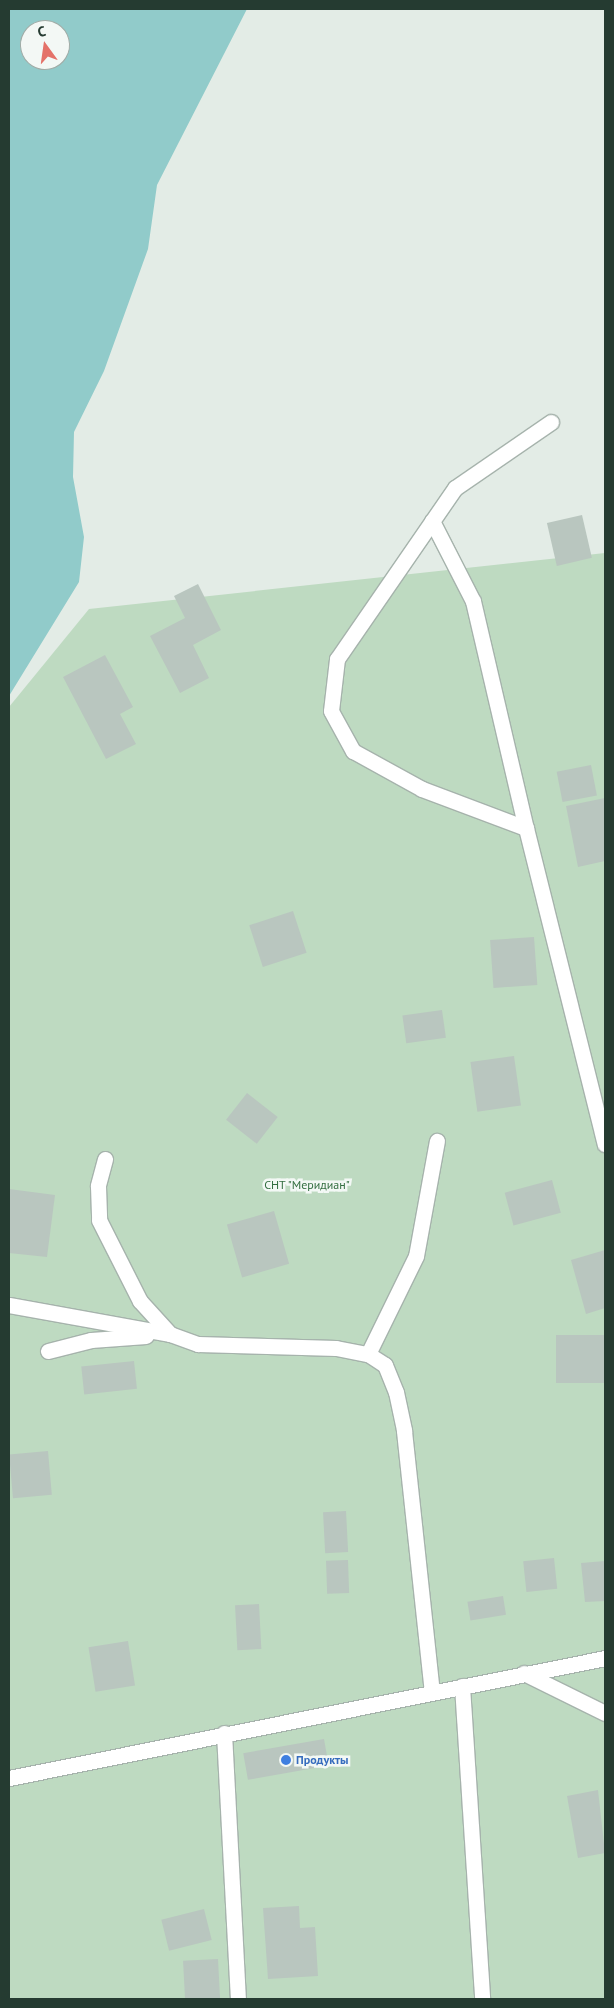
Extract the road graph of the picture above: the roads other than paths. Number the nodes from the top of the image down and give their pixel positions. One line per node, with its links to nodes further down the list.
1 (550, 422): 2 (street)
2 (432, 521): 3 (street); 3 (street)
3 (526, 828): 5 (street)
4 (437, 1140): 10 (street)
5 (605, 1144)
6 (105, 1158): 8 (street)
7 (9, 1305): 8 (street)
8 (170, 1334): 9 (street); 10 (street)
9 (48, 1351)
10 (368, 1354): 14 (street)
11 (605, 1658): 12 (street)
12 (524, 1673): 13 (street); 15 (street)
13 (462, 1686): 14 (street); 19 (street)
14 (432, 1692): 16 (street)
15 (605, 1713)
16 (224, 1733): 17 (street); 18 (street)
17 (9, 1778)
18 (238, 1999)
19 (482, 1999)

